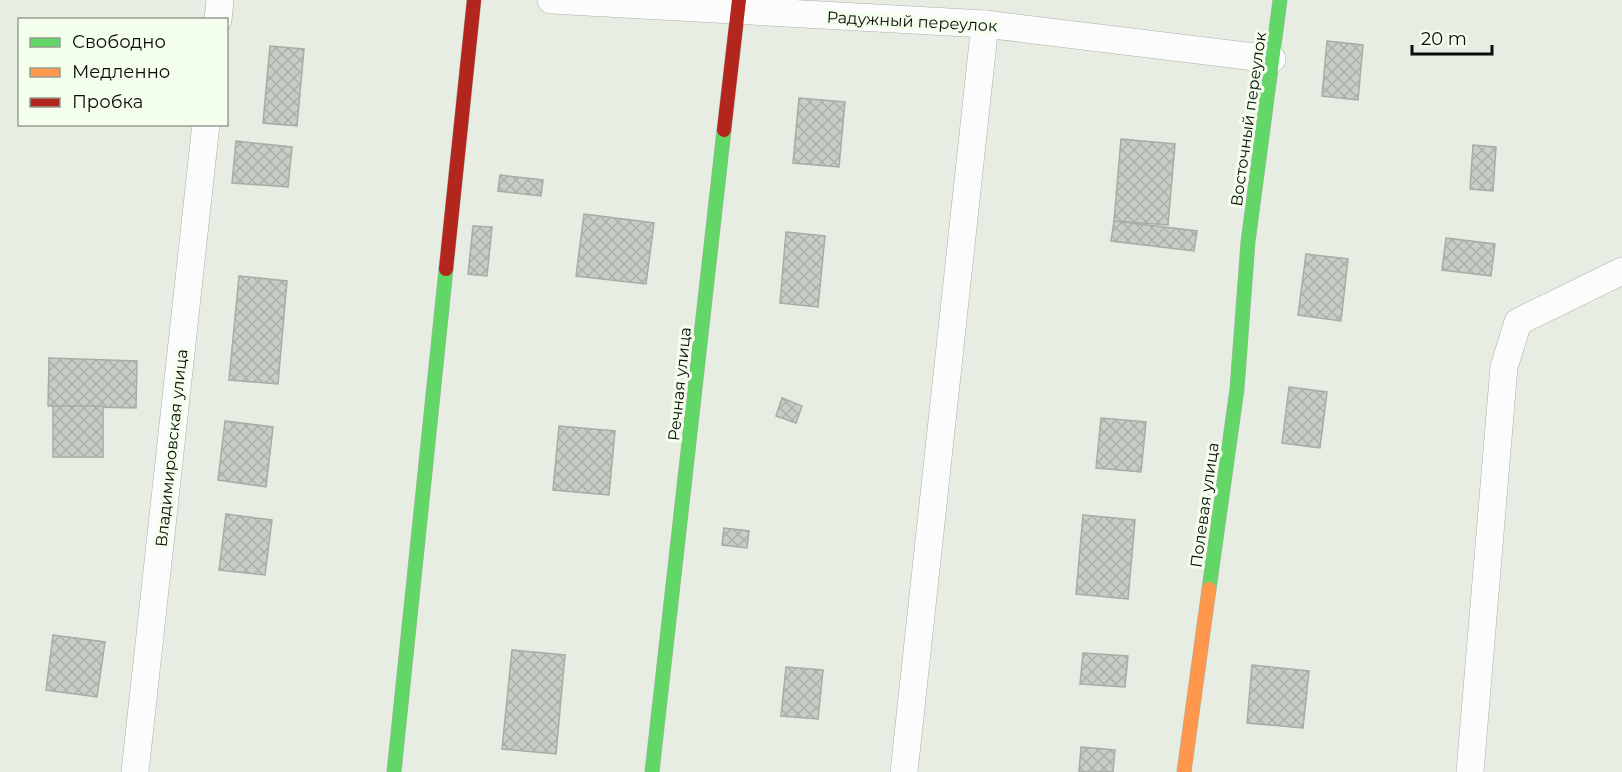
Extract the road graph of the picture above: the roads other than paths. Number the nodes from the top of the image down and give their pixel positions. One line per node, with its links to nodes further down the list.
1 (220, 0): 6 (street)
2 (474, 0): 13 (street)
3 (550, 0): 5 (street, Радужный переулок)
4 (1280, 0): 8 (street, Восточный переулок)
5 (738, 6): 7 (street, Радужный переулок); 14 (street, Речная улица)
6 (218, 18)
7 (985, 24): 8 (street, Радужный переулок); 15 (street)
8 (1272, 59): 10 (street, Восточный переулок)
9 (206, 126): 12 (street, Владимировская улица)
10 (1248, 242): 16 (street, Полевая улица)
11 (1622, 271): 17 (street)
12 (135, 772)
13 (394, 772)
14 (652, 772)
15 (904, 772)
16 (1184, 772)
17 (1470, 772)

